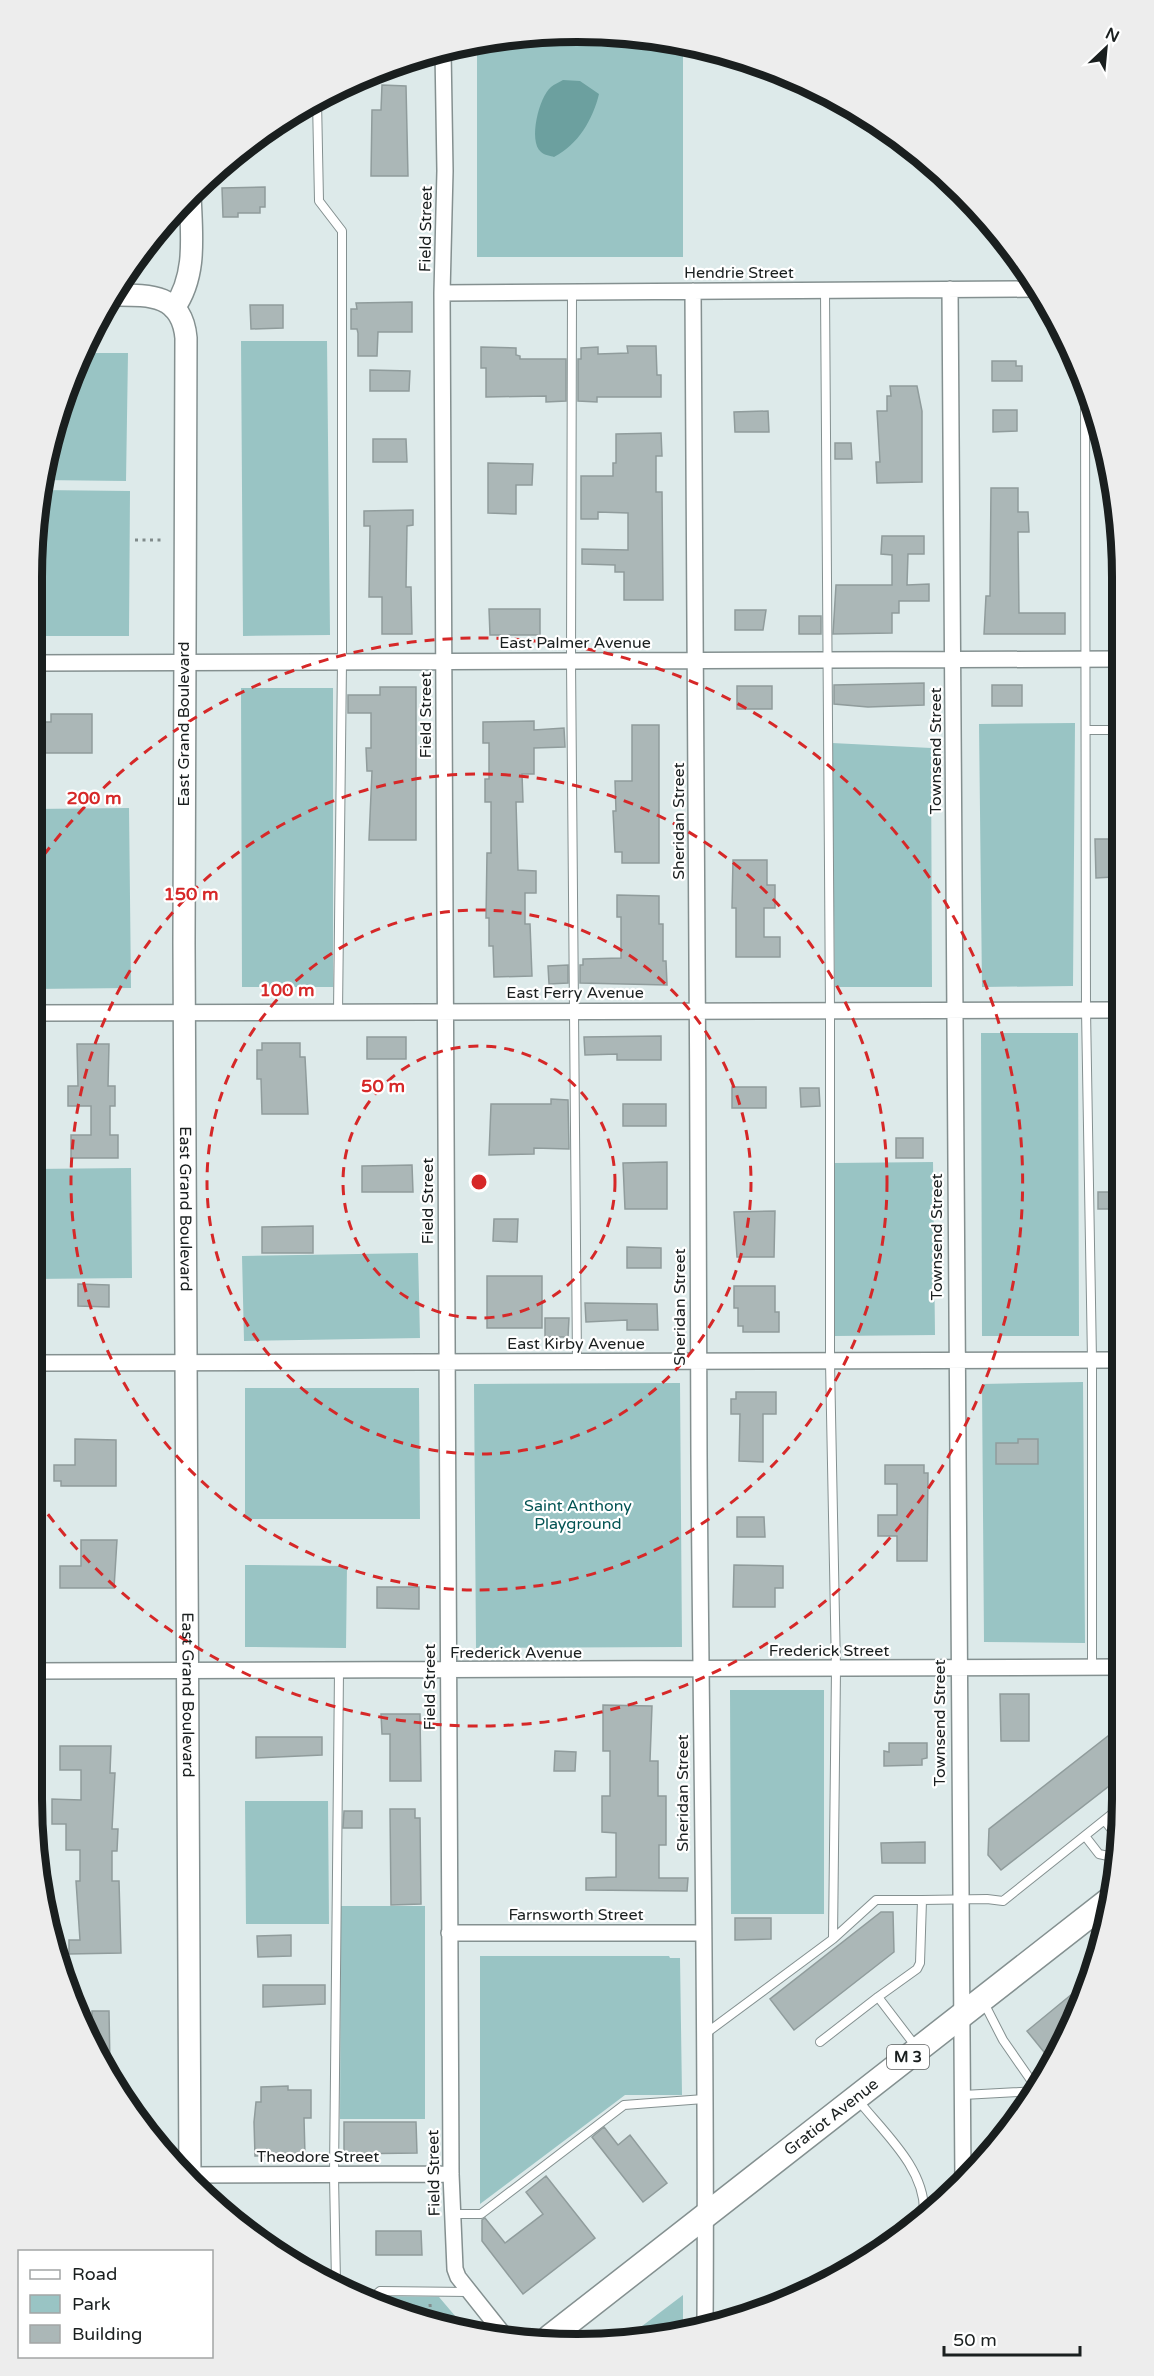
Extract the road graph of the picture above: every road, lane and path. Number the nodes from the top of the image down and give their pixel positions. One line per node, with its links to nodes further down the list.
1 (443, 59): 8 (street, Field Street)
2 (317, 110): 22 (lane)
3 (190, 209): 11 (main road)
4 (950, 289): 5 (street, Hendrie Street); 7 (street, Hendrie Street); 15 (street, Townsend Street)
5 (1027, 289)
6 (693, 291): 7 (street, Hendrie Street); 9 (street, Hendrie Street); 18 (street, Sheridan Street)
7 (825, 291): 19 (lane)
8 (442, 292): 9 (street, Hendrie Street); 23 (street, Field Street)
9 (572, 292): 20 (lane)
10 (123, 295): 11 (main road)
11 (174, 308): 21 (main road, East Grand Boulevard)
12 (1085, 409): 16 (lane)
13 (135, 540): 14 (path)
14 (161, 540)
15 (954, 659): 16 (street, East Palmer Avenue); 19 (street, East Palmer Avenue); 27 (street, Townsend Street)
16 (1087, 659): 17 (street, East Palmer Avenue); 25 (lane)
17 (1112, 659)
18 (697, 660): 19 (street, East Palmer Avenue); 20 (street, East Palmer Avenue); 31 (street, Sheridan Street)
19 (828, 660): 32 (lane)
20 (571, 661): 23 (street, East Palmer Avenue); 30 (lane)
21 (184, 662): 22 (street, East Palmer Avenue); 24 (street, East Palmer Avenue); 36 (main road, East Grand Boulevard)
22 (342, 662): 23 (street, East Palmer Avenue); 33 (lane)
23 (444, 662): 34 (street, Field Street)
24 (42, 663)
25 (1086, 730): 26 (lane); 28 (lane)
26 (1112, 730)
27 (954, 1010): 28 (street, East Ferry Avenue); 32 (street, East Ferry Avenue); 37 (street, Townsend Street)
28 (1086, 1010): 29 (street, East Ferry Avenue); 38 (lane)
29 (1112, 1010)
30 (576, 1011): 31 (street, East Ferry Avenue); 34 (street, East Ferry Avenue); 44 (lane)
31 (696, 1011): 32 (street, East Ferry Avenue); 40 (street, Sheridan Street)
32 (830, 1011): 41 (lane)
33 (338, 1012): 34 (street, East Ferry Avenue); 36 (street, East Ferry Avenue)
34 (445, 1012): 43 (street, Field Street)
35 (42, 1013): 36 (street, East Ferry Avenue)
36 (186, 1014): 45 (main road, East Grand Boulevard)
37 (956, 1360): 38 (street, East Kirby Avenue); 41 (street, East Kirby Avenue); 47 (street, Townsend Street)
38 (1092, 1360): 39 (street, East Kirby Avenue); 48 (lane)
39 (1112, 1360)
40 (699, 1362): 41 (street, East Kirby Avenue); 44 (street, East Kirby Avenue); 50 (street, Sheridan Street)
41 (830, 1362): 49 (lane)
42 (42, 1363): 45 (street, East Kirby Avenue)
43 (447, 1363): 44 (street, East Kirby Avenue); 45 (street, East Kirby Avenue); 54 (street, Field Street)
44 (577, 1363)
45 (187, 1364): 52 (main road, East Grand Boulevard)
46 (1112, 1667): 48 (street)
47 (958, 1668): 48 (street); 49 (street, Frederick Street); 61 (street, Townsend Street)
48 (1092, 1668)
49 (836, 1669): 50 (street, Frederick Street); 65 (lane)
50 (701, 1670): 54 (street, Frederick Avenue); 63 (street, Sheridan Street)
51 (42, 1671): 52 (street)
52 (188, 1671): 53 (street, Frederick Avenue); 76 (main road, East Grand Boulevard)
53 (339, 1671): 54 (street, Frederick Avenue); 79 (lane)
54 (448, 1671): 64 (street, Field Street)
55 (1112, 1815): 56 (lane)
56 (1105, 1821): 57 (lane); 58 (lane)
57 (1111, 1829)
58 (1085, 1836): 59 (lane); 61 (lane)
59 (1108, 1856)
60 (922, 1900): 61 (lane); 65 (lane); 66 (lane)
61 (959, 1901): 67 (street, Townsend Street)
62 (1101, 1906): 67 (main road, Gratiot Avenue / M 3)
63 (702, 1933): 64 (street, Farnsworth Street); 68 (street, Sheridan Street)
64 (450, 1934): 78 (street, Field Street)
65 (833, 1939): 68 (lane)
66 (878, 1997): 69 (lane); 70 (lane)
67 (973, 2006): 70 (main road, Gratiot Avenue / M 3); 71 (lane); 73 (street, Townsend Street)
68 (703, 2035): 75 (street, Sheridan Street)
69 (820, 2042)
70 (918, 2049): 74 (main road, Gratiot Avenue / M 3)
71 (1031, 2081)
72 (1025, 2091): 73 (lane)
73 (963, 2095): 77 (street, Townsend Street)
74 (856, 2098): 81 (lane); 83 (main road, Gratiot Avenue / M 3)
75 (704, 2099): 82 (lane); 83 (street, Sheridan Street)
76 (188, 2166)
77 (963, 2169)
78 (451, 2174): 79 (street, Theodore Street); 82 (street, Field Street)
79 (334, 2175): 80 (street, Theodore Street); 84 (lane)
80 (199, 2177)
81 (924, 2206)
82 (453, 2214): 85 (street, Field Street)
83 (705, 2217): 89 (street, Sheridan Street); 91 (main road, Gratiot Avenue / M 3)
84 (336, 2277)
85 (470, 2292): 86 (lane); 90 (street, Field Street)
86 (376, 2295)
87 (430, 2302): 88 (path)
88 (431, 2314)
89 (705, 2318)
90 (498, 2328)
91 (555, 2333)

